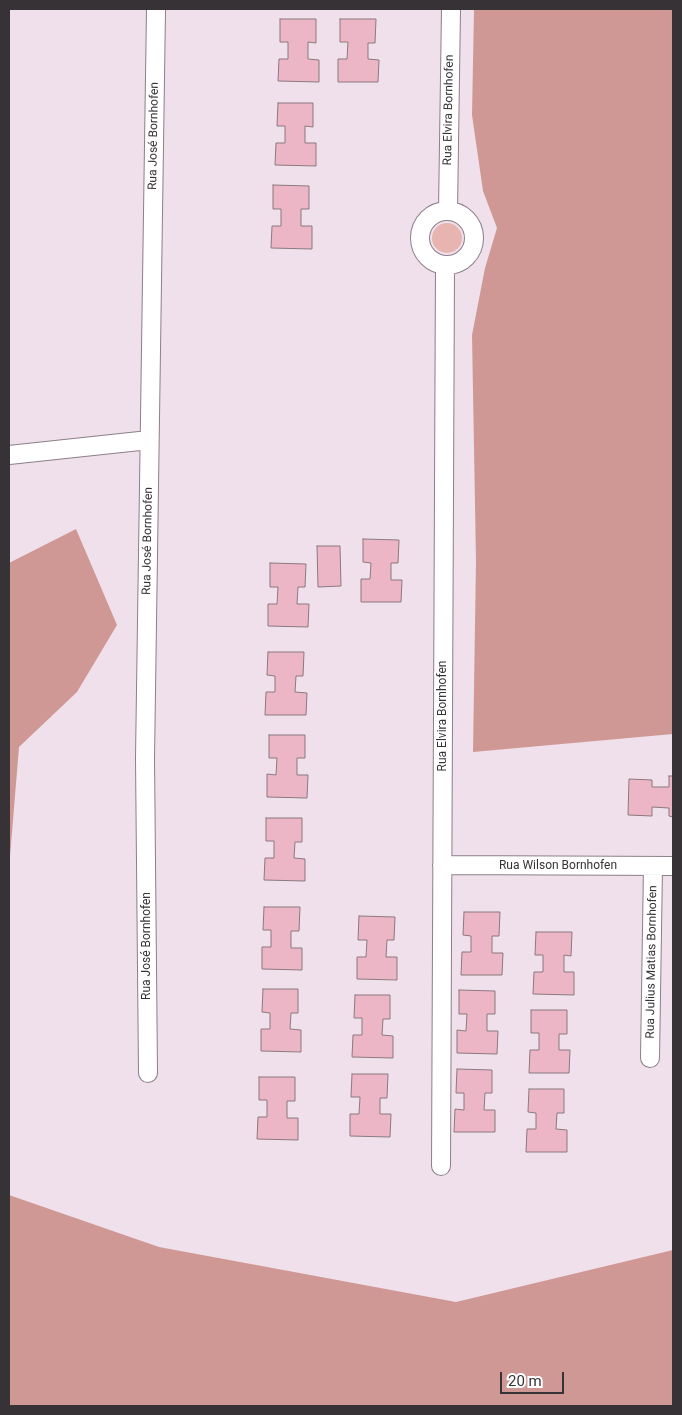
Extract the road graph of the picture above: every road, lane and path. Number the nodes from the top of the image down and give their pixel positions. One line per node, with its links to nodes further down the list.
1 (156, 9): 5 (street, Rua José Bornhofen)
2 (451, 9): 3 (street, Rua Elvira Bornhofen)
3 (448, 211): 4 (street); 4 (street)
4 (445, 265): 7 (street, Rua Elvira Bornhofen)
5 (149, 440): 6 (street); 11 (street, Rua José Bornhofen)
6 (9, 455)
7 (442, 865): 8 (street, Rua Wilson Bornhofen); 12 (street, Rua Elvira Bornhofen)
8 (653, 866): 9 (street, Rua Wilson Bornhofen); 10 (street, Rua Julius Matias Bornhofen)
9 (673, 866)
10 (650, 1058)
11 (148, 1073)
12 (440, 1166)

